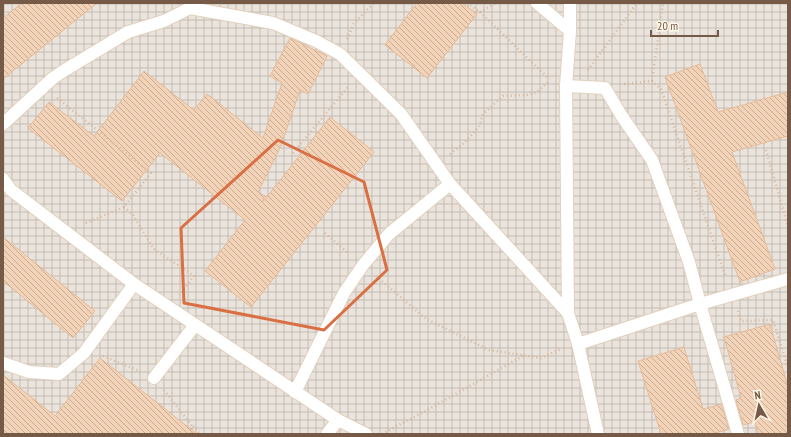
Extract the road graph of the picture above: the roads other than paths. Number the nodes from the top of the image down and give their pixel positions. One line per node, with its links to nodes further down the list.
1 (537, 3): 4 (lane)
2 (570, 3): 4 (lane)
3 (189, 5): 6 (lane); 8 (lane)
4 (570, 32): 5 (lane)
5 (566, 86): 11 (lane); 12 (lane)
6 (3, 124)
7 (3, 179): 10 (lane)
8 (450, 184): 12 (lane); 17 (lane)
9 (788, 279): 11 (lane)
10 (134, 284): 13 (lane); 15 (lane)
11 (700, 304): 14 (lane); 22 (lane)
12 (568, 313): 14 (lane)
13 (195, 325): 16 (lane); 17 (lane)
14 (578, 344): 21 (lane)
15 (3, 363)
16 (154, 378)
17 (295, 392): 18 (lane)
18 (338, 420): 19 (lane); 20 (lane)
19 (327, 434)
20 (366, 434)
21 (598, 434)
22 (738, 434)

